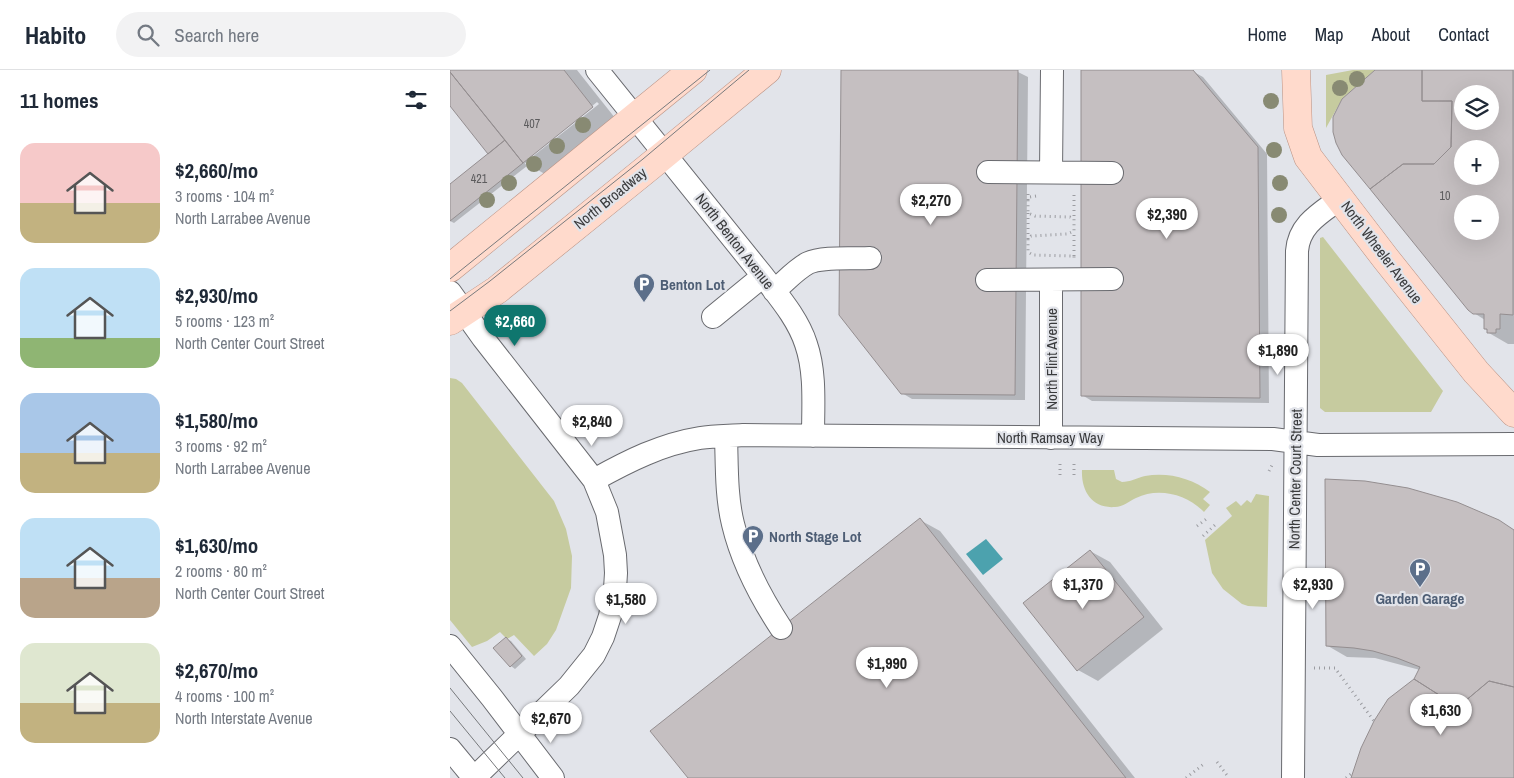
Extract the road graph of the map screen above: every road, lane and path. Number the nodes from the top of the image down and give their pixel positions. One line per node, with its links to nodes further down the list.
1 (598, 70): 6 (street, North Benton Avenue)
2 (693, 70): 6 (main road)
3 (767, 70): 7 (main road, North Broadway)
4 (1052, 70): 9 (street)
5 (1296, 70): 12 (main road, North Wheeler Avenue)
6 (635, 117): 7 (street, North Benton Avenue); 19 (main road)
7 (665, 154): 23 (street, North Benton Avenue); 24 (main road, North Broadway)
8 (988, 172): 9 (street)
9 (1051, 172): 10 (street); 14 (path)
10 (1112, 173)
11 (1044, 196): 13 (path)
12 (1341, 198): 26 (main road, North Wheeler Avenue); 30 (street, North Center Court Street)
13 (1028, 213): 14 (path); 16 (path)
14 (1074, 219): 15 (path)
15 (1074, 231): 16 (path); 17 (path)
16 (1028, 239): 17 (path)
17 (1074, 256): 22 (path)
18 (870, 258): 23 (street)
19 (450, 268)
20 (1112, 279): 22 (street)
21 (987, 280): 22 (street)
22 (1051, 280): 29 (street, North Flint Avenue)
23 (769, 284): 25 (street); 28 (street, North Benton Avenue)
24 (455, 308): 38 (street)
25 (713, 317)
26 (1514, 413)
27 (726, 436): 28 (street, North Ramsay Way); 38 (street, North Ramsay Way); 43 (street)
28 (813, 436): 29 (street, North Ramsay Way)
29 (1051, 438): 30 (street, North Ramsay Way)
30 (1296, 441): 31 (street, North Ramsay Way); 56 (street, North Center Court Street)
31 (1514, 444)
32 (1273, 463): 35 (path)
33 (1060, 464): 36 (path)
34 (1074, 464): 37 (path)
35 (1269, 471)
36 (1060, 476)
37 (1074, 476)
38 (594, 480): 47 (street)
39 (1209, 517): 41 (path)
40 (1216, 525): 42 (path)
41 (1197, 526)
42 (1203, 536)
43 (780, 628)
44 (450, 646): 47 (street)
45 (1342, 677): 46 (path)
46 (1374, 721)
47 (519, 734): 52 (street); 53 (street)
48 (450, 749): 52 (street)
49 (1217, 762): 55 (path)
50 (1205, 763): 54 (path)
51 (1352, 773): 57 (path)
52 (474, 778)
53 (553, 778)
54 (1186, 778)
55 (1228, 778)
56 (1293, 778)
57 (1346, 778)

